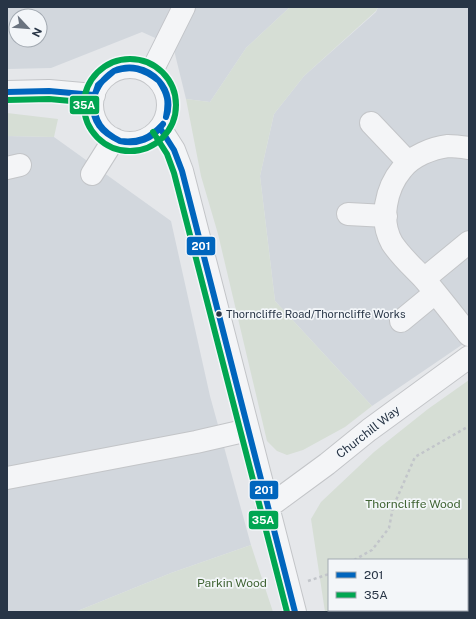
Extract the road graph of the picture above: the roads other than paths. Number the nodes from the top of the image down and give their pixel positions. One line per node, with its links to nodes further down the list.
1 (184, 7): 2 (street)
2 (151, 73): 4 (street); 6 (street)
3 (7, 92): 4 (street)
4 (94, 95): 7 (street)
5 (371, 123): 9 (street)
6 (160, 128): 7 (street); 18 (street)
7 (114, 139): 10 (street)
8 (469, 148): 9 (street)
9 (408, 162): 12 (street)
10 (92, 174)
11 (348, 214): 12 (street)
12 (386, 216): 14 (street)
13 (469, 242): 14 (street)
14 (430, 286): 15 (street); 16 (street)
15 (401, 321)
16 (469, 335)
17 (469, 357): 20 (street, Churchill Way)
18 (248, 430): 19 (street); 20 (street)
19 (7, 478)
20 (267, 508): 21 (street)
21 (295, 612)

